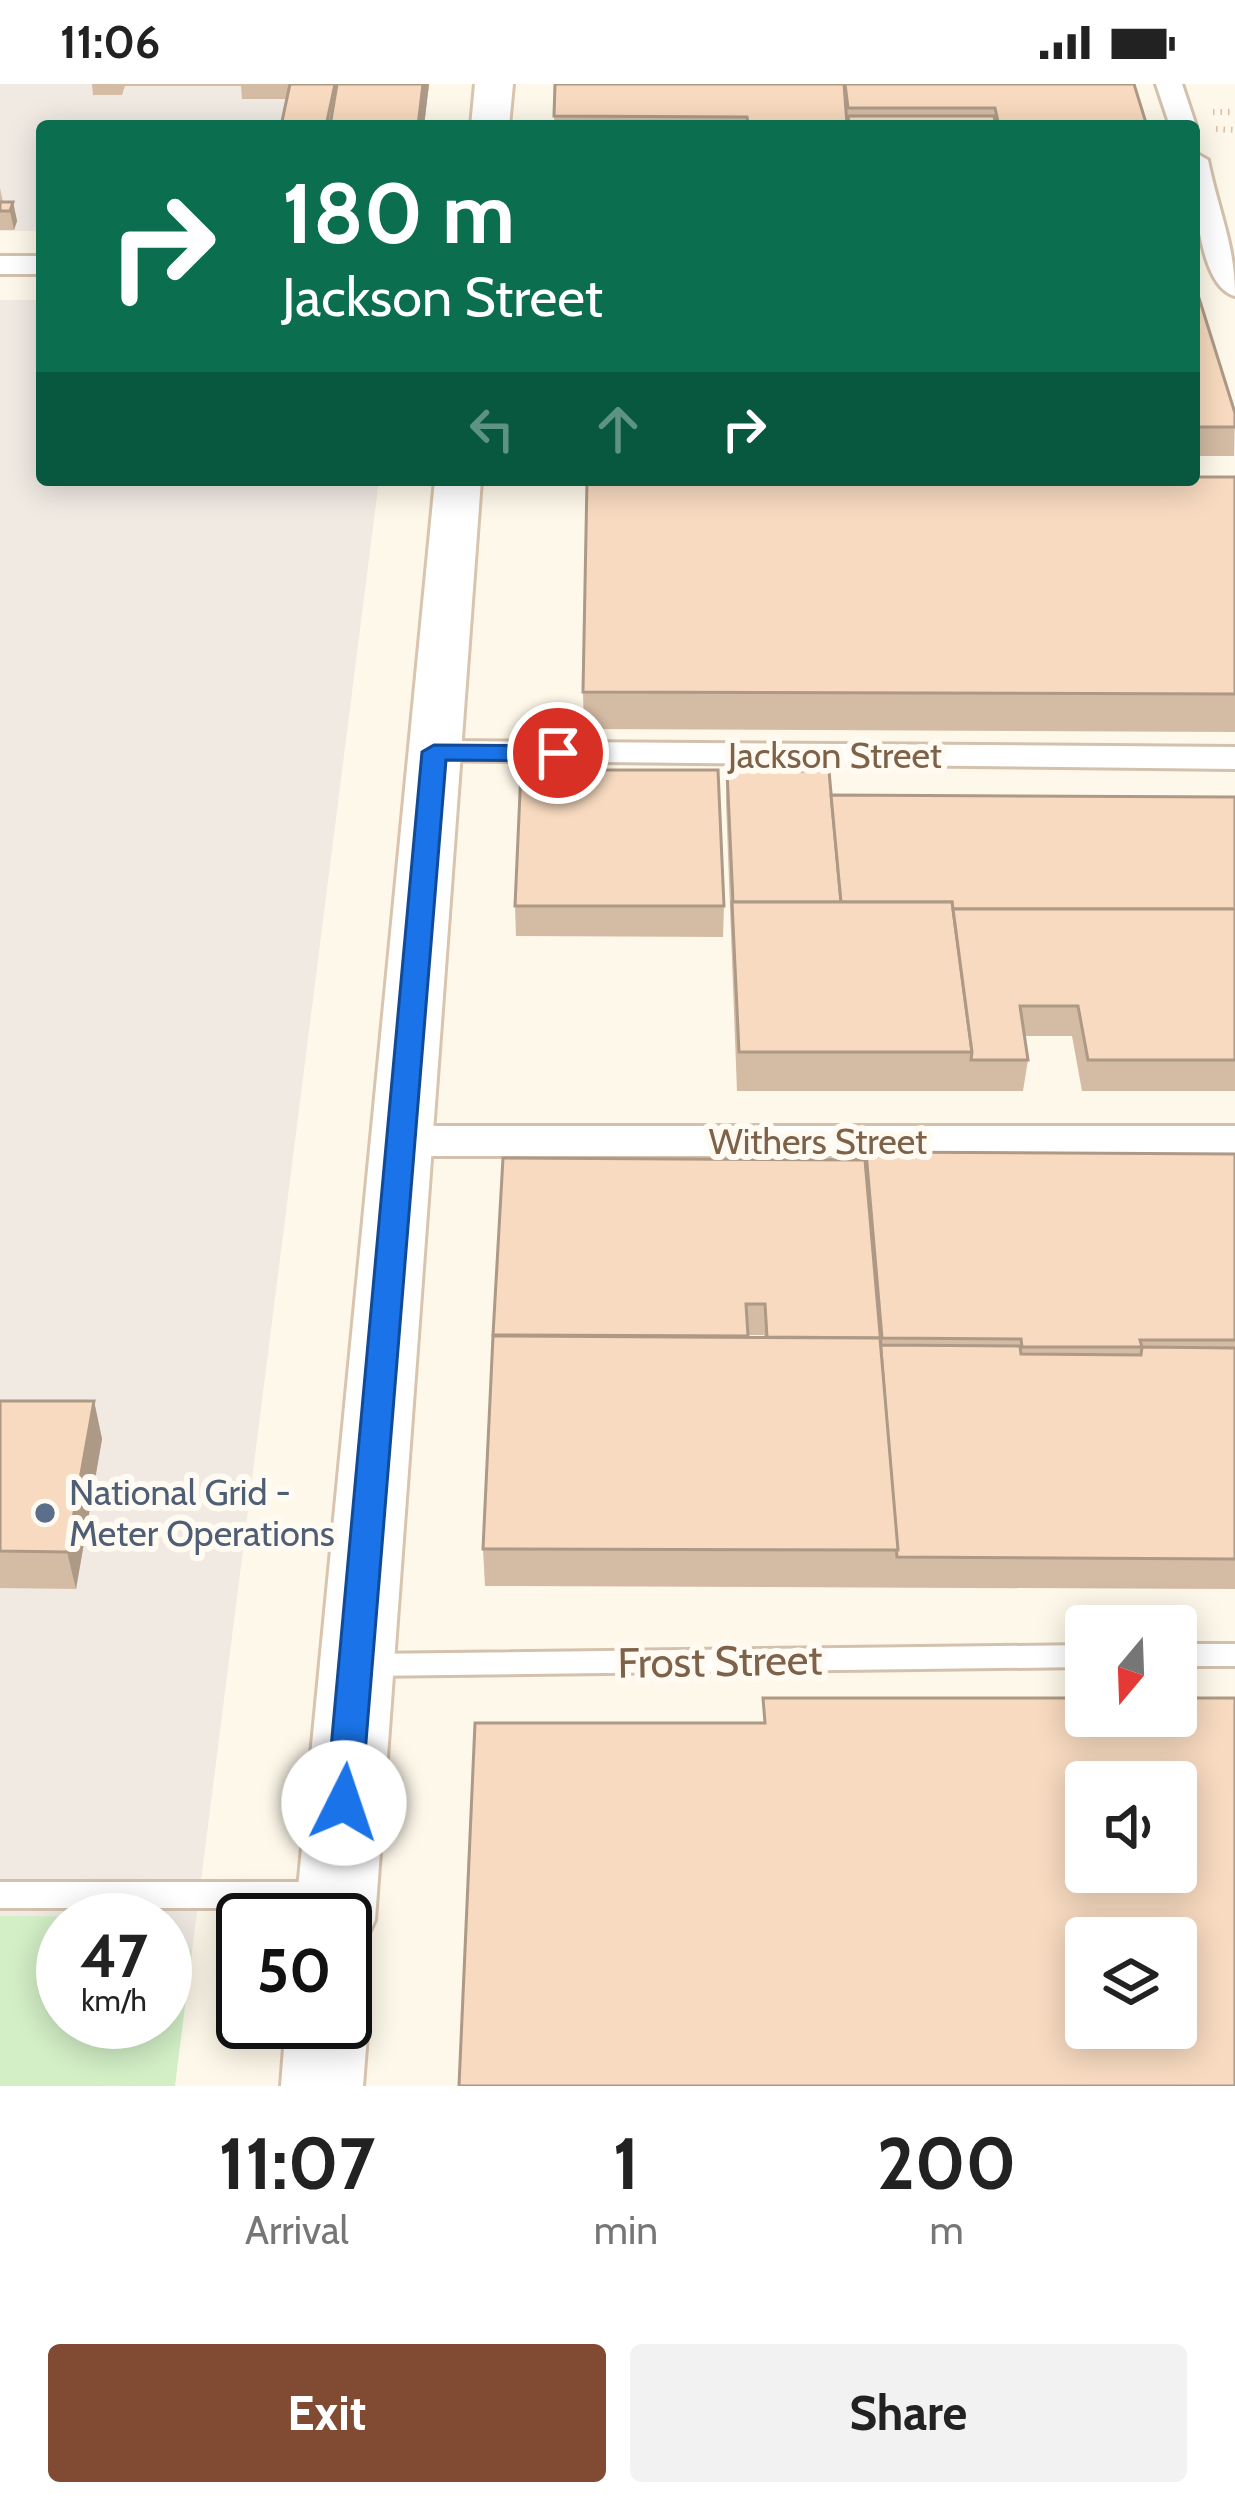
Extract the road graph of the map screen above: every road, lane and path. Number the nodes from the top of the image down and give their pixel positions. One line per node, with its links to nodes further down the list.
1 (494, 84): 3 (main road)
2 (1169, 84): 4 (street)
3 (491, 120)
4 (1181, 120)
5 (1216, 129): 6 (path)
6 (1235, 130)
7 (1200, 190): 11 (street)
8 (0, 265): 9 (street)
9 (36, 265)
10 (1200, 268): 11 (street)
11 (1232, 272)
12 (457, 486): 13 (main road)
13 (434, 752): 14 (street, Jackson Street); 15 (main road)
14 (1235, 758)
15 (400, 1141): 16 (street, Withers Street); 20 (main road)
16 (1235, 1141)
17 (1197, 1655): 18 (lane)
18 (1235, 1655)
19 (1065, 1657): 20 (lane, Frost Street)
20 (355, 1665): 21 (main road)
21 (337, 1893)
22 (0, 1895): 23 (lane)
23 (216, 1903)
24 (325, 2049): 25 (main road)
25 (322, 2086)

